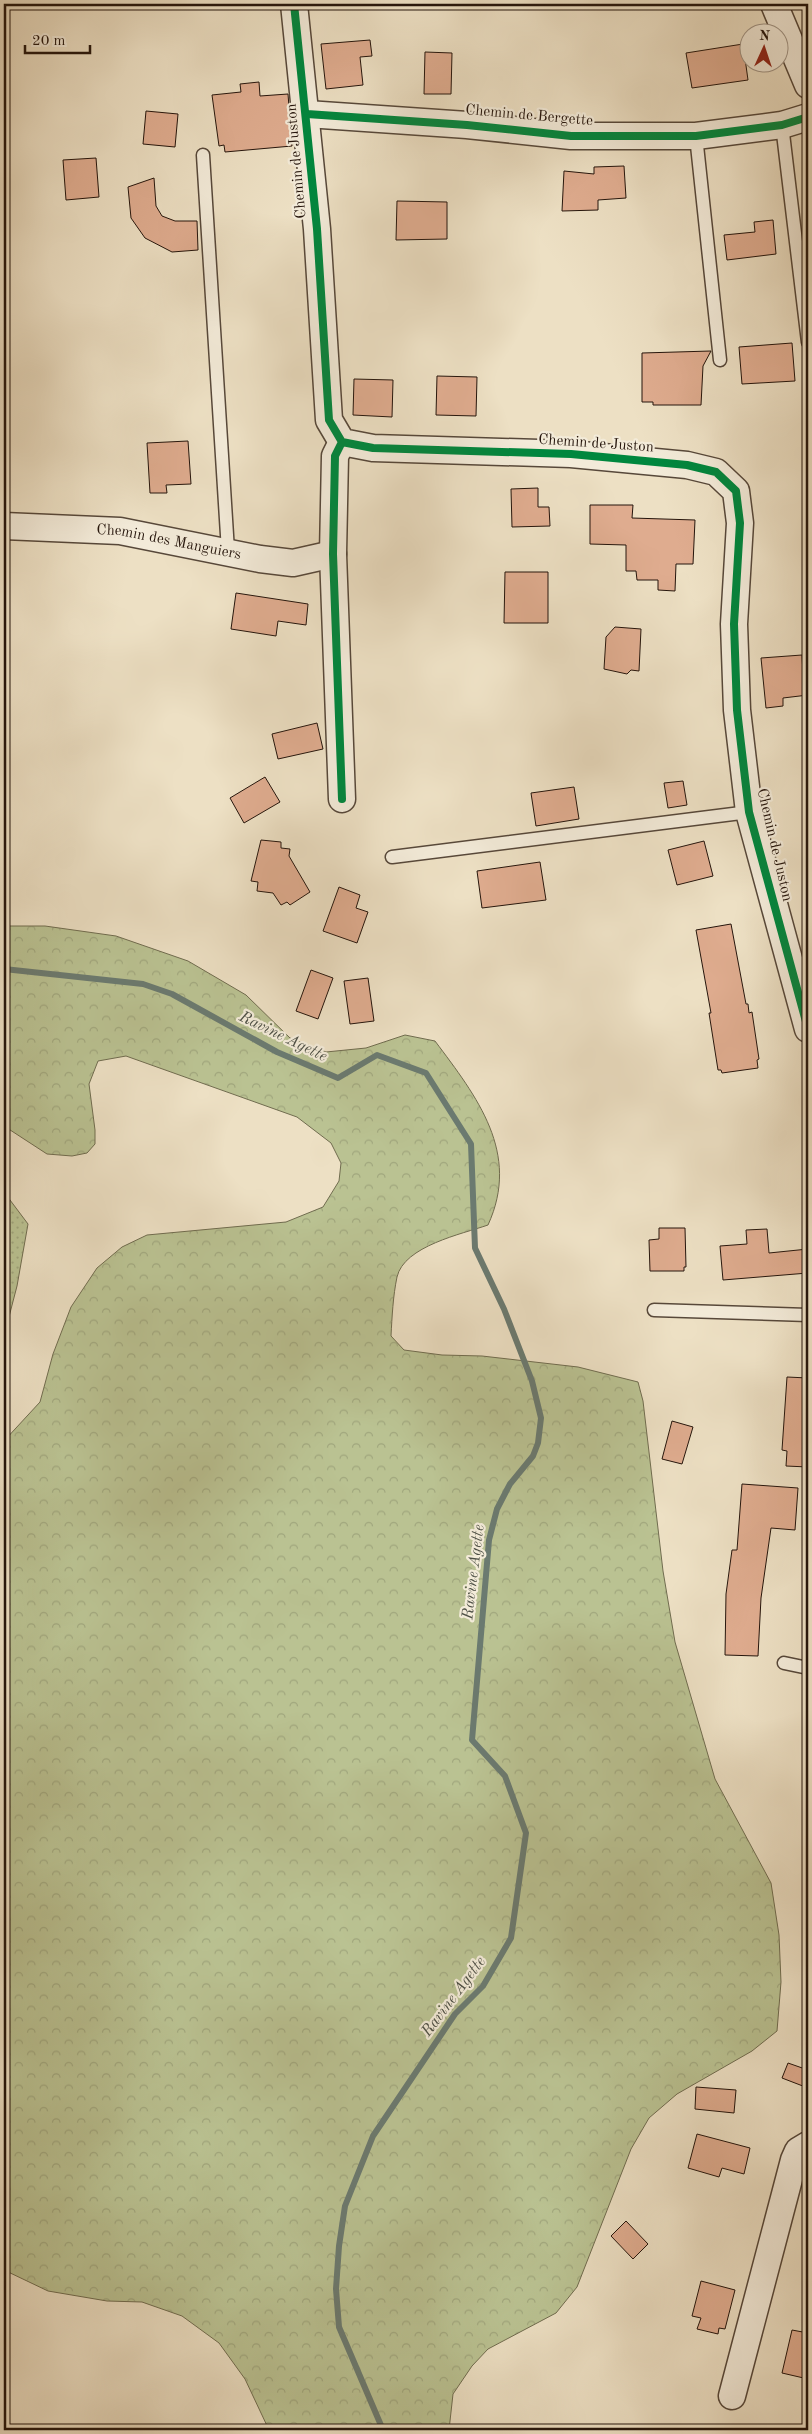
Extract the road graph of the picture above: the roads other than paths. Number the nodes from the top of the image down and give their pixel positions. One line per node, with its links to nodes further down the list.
1 (294, 4): 4 (street, Chemin de Juston)
2 (774, 4): 3 (street)
3 (808, 85)
4 (307, 114): 7 (street, Chemin de Bergette); 11 (street, Chemin de Juston)
5 (808, 117): 6 (street, Chemin de Bergette)
6 (782, 125): 7 (street, Chemin de Bergette); 9 (lane)
7 (696, 136): 10 (lane)
8 (204, 155): 13 (lane)
9 (808, 342)
10 (720, 360)
11 (342, 442): 14 (street); 16 (street, Chemin de Juston)
12 (4, 526): 13 (street, Chemin des Manguiers)
13 (228, 551): 14 (street, Chemin des Manguiers)
14 (333, 554): 15 (street)
15 (342, 799)
16 (749, 812): 17 (lane); 18 (street, Chemin de Juston)
17 (392, 857)
18 (808, 1029)
19 (654, 1310): 20 (lane)
20 (808, 1315)
21 (784, 1663): 22 (lane)
22 (808, 1668)
23 (808, 2145): 24 (street)
24 (732, 2396)

